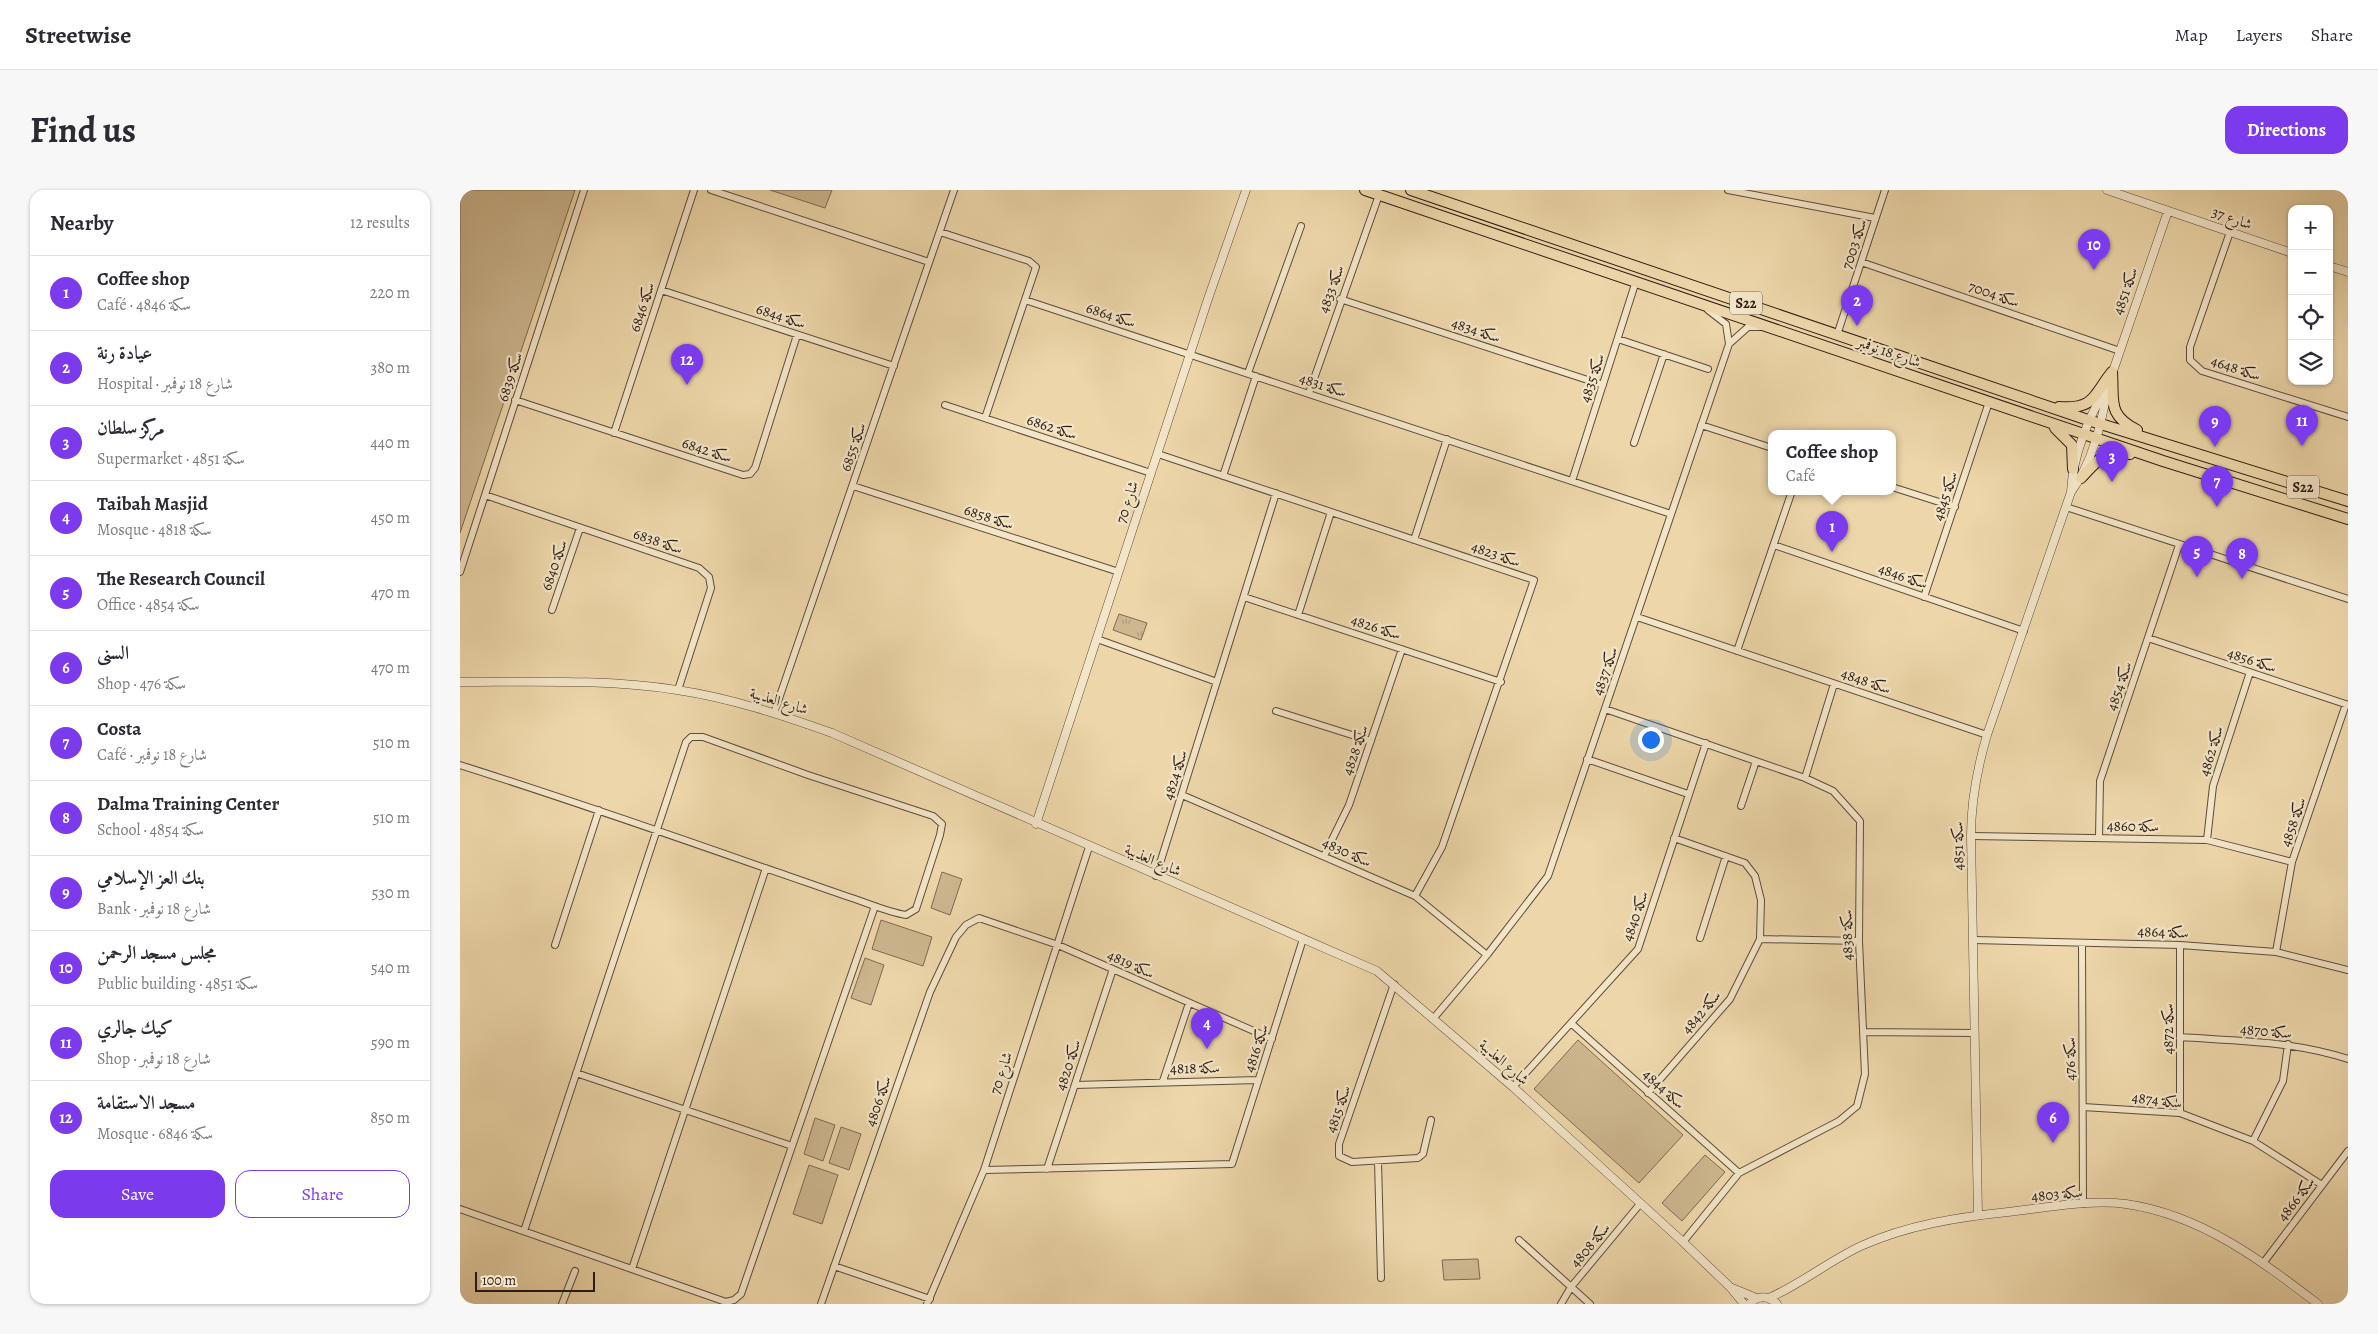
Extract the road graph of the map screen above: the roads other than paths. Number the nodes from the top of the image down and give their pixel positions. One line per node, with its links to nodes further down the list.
1 (584, 190): 44 (street, سكة 6839)
2 (694, 190): 25 (street, سكة 6846)
3 (711, 190): 20 (street)
4 (954, 190): 17 (street, سكة 6855)
5 (1246, 190): 35 (street, شارع 70)
6 (1365, 190): 12 (main road, شارع 18 نوفمبر / S22)
7 (1411, 190): 30 (main road, شارع 18 نوفمبر / S22)
8 (1728, 190): 13 (street)
9 (1775, 190): 13 (street)
10 (1884, 190): 15 (street, سكة 7003)
11 (2108, 190): 14 (street, شارع 37)
12 (1379, 194): 24 (main road, شارع 18 نوفمبر / S22); 26 (street, سكة 4833)
13 (1773, 198): 15 (street)
14 (2168, 211): 18 (street, شارع 37); 34 (street, سكة 4851)
15 (1875, 218): 21 (street, سكة 7003)
16 (1301, 226): 39 (street)
17 (940, 232): 20 (street, سكة 6855); 27 (street)
18 (2230, 232): 19 (street, شارع 37); 49 (street, سكة 4648)
19 (2288, 252)
20 (929, 262): 37 (street, سكة 6855)
21 (1861, 262): 30 (street, سكة 7003); 34 (street, سكة 7004)
22 (2333, 267): 23 (street)
23 (2348, 272)
24 (1636, 282): 28 (main road, شارع 18 نوفمبر / S22); 32 (street, سكة 4835)
25 (661, 290): 31 (street, سكة 6844); 54 (street, سكة 6846)
26 (1340, 299): 42 (street, سكة 4834); 43 (street, سكة 4833)
27 (1025, 300): 35 (street, سكة 6864); 50 (street)
28 (1698, 304): 29 (main road, شارع 18 نوفمبر / S22); 33 (street)
29 (1768, 326): 33 (street, سكة 4837); 45 (main road, شارع 18 نوفمبر / S22)
30 (1837, 334): 47 (main road, شارع 18 نوفمبر / S22)
31 (798, 335): 37 (street, سكة 6844); 54 (street, سكة 6842)
32 (1618, 339): 36 (street); 42 (street, سكة 4835)
33 (1729, 344): 53 (street, سكة 4837)
34 (2120, 351): 41 (street, سكة 4851)
35 (1190, 354): 39 (street, سكة 4831); 61 (street, شارع 70)
36 (1664, 354): 38 (street); 58 (street)
37 (894, 366): 68 (street, سكة 6855)
38 (1708, 369)
39 (1248, 373): 40 (street, سكة 4831)
40 (1256, 376): 43 (street, سكة 4831); 65 (street)
41 (2111, 377): 47 (main road); 51 (street, سكة 4851); 52 (street, سكة 4851); 59 (main road)
42 (1604, 385): 67 (street, سكة 4835)
43 (1309, 393): 57 (street, سكة 4831)
44 (515, 400): 54 (street, سكة 6842); 72 (street, سكة 6839)
45 (1988, 402): 48 (main road, شارع 18 نوفمبر / S22); 75 (street, سكة 4845)
46 (945, 405): 50 (street, سكة 6862)
47 (2047, 406): 51 (main road, شارع 18 نوفمبر / S22)
48 (2024, 414): 55 (main road, شارع 18 نوفمبر / S22); 63 (main road)
49 (2348, 417)
50 (985, 418): 64 (street, سكة 6862)
51 (2088, 420): 52 (main road, شارع 18 نوفمبر / S22); 55 (street, سكة 4851)
52 (2101, 424): 56 (street, سكة 4851); 59 (main road, شارع 18 نوفمبر / S22)
53 (1701, 425): 60 (street); 78 (street, سكة 4837)
54 (614, 433)
55 (2084, 434): 56 (main road, شارع 18 نوفمبر / S22); 63 (street, سكة 4851)
56 (2096, 438): 62 (main road, شارع 18 نوفمبر / S22); 66 (street, سكة 4851)
57 (1447, 439): 67 (street, سكة 4831); 81 (street)
58 (1634, 443)
59 (2164, 444): 74 (main road, شارع 18 نوفمبر / S22)
60 (1768, 447)
61 (1158, 454): 64 (street, شارع 70); 65 (street, سكة 4823)
62 (2163, 461): 66 (main road); 79 (main road, شارع 18 نوفمبر / S22)
63 (2073, 469): 70 (street, سكة 4851)
64 (1151, 473): 85 (street, شارع 70)
65 (1223, 476): 71 (street, سكة 4823)
66 (2081, 478): 70 (street, سكة 4851)
67 (1572, 481): 78 (street, سكة 4831)
68 (853, 486): 85 (street, سكة 6858); 106 (street, سكة 6855)
69 (1896, 488): 75 (street)
70 (2071, 492): 76 (street, سكة 4851)
71 (1276, 494): 77 (street, سكة 4823); 86 (street, سكة 4824)
72 (485, 495): 80 (street, سكة 6838); 84 (street, سكة 6839)
73 (1791, 495): 83 (street)
74 (2348, 501)
75 (1955, 507): 87 (street, سكة 4845)
76 (2066, 507): 82 (street); 92 (street, سكة 4851)
77 (1331, 512): 81 (street, سكة 4823); 90 (street)
78 (1671, 514): 91 (street, سكة 4837)
79 (2348, 519)
80 (580, 528): 89 (street, سكة 6840); 102 (street, سكة 6838)
81 (1414, 540): 100 (street, سكة 4823)
82 (2179, 545): 88 (street); 93 (street, سكة 4854)
83 (1774, 546): 87 (street, سكة 4846); 96 (street)
84 (460, 572)
85 (1119, 572): 94 (street, شارع 70)
86 (1244, 597): 90 (street, سكة 4826); 99 (street, سكة 4824)
87 (1924, 597): 92 (street, سكة 4846)
88 (2348, 599)
89 (552, 610)
90 (1298, 614): 95 (street, سكة 4826)
91 (1636, 617): 96 (street, سكة 4848); 104 (street, سكة 4837)
92 (2024, 630): 107 (street, سكة 4851)
93 (2148, 638): 97 (street, سكة 4856); 122 (street, سكة 4854)
94 (1097, 639): 99 (street); 118 (street, شارع 70)
95 (1402, 649): 100 (street, سكة 4826); 108 (street, سكة 4828)
96 (1737, 651): 101 (street, سكة 4848)
97 (2250, 672): 103 (street, سكة 4856); 123 (street, سكة 4862)
98 (460, 682): 102 (street, شارع العذيبة)
99 (1217, 682): 115 (street, سكة 4824)
100 (1501, 682): 130 (street, سكة 4823)
101 (1834, 684): 107 (street, سكة 4848); 113 (street)
102 (678, 690): 106 (street, شارع العذيبة)
103 (2347, 704): 127 (street, سكة 4858)
104 (1605, 708): 109 (street, سكة 4838); 110 (street, سكة 4837)
105 (1276, 711): 108 (street)
106 (774, 712): 118 (street, شارع العذيبة)
107 (1987, 735): 120 (street, سكة 4851)
108 (1370, 741): 125 (street, سكة 4828)
109 (1706, 743): 111 (street, سكة 4838); 114 (street, سكة 4840)
110 (1587, 759): 114 (street); 143 (street, سكة 4837)
111 (1756, 761): 113 (street, سكة 4838); 116 (street)
112 (460, 765): 117 (street)
113 (1805, 778): 137 (street, سكة 4838)
114 (1688, 794): 121 (street, سكة 4840)
115 (1182, 796): 125 (street, سكة 4830); 129 (street, سكة 4824)
116 (1741, 806)
117 (599, 810): 119 (street); 139 (street)
118 (1036, 824): 124 (street, شارع العذيبة)
119 (656, 830): 128 (street); 131 (street); 156 (street)
120 (1971, 836): 122 (street, سكة 4860); 136 (street, سكة 4851)
121 (1674, 838): 126 (street, سكة 4842); 149 (street, سكة 4840)
122 (2098, 838): 123 (street, سكة 4860)
123 (2207, 840): 127 (street, سكة 4860)
124 (1089, 847): 129 (street, شارع العذيبة); 140 (street, شارع 70)
125 (1324, 856): 130 (street, سكة 4830)
126 (1726, 856): 133 (street); 135 (street, سكة 4842)
127 (2292, 862): 142 (street, سكة 4858)
128 (766, 868): 131 (street); 163 (street)
129 (1156, 876): 134 (street, شارع العذيبة)
130 (1415, 896): 143 (street, سكة 4830)
131 (875, 906): 167 (street)
132 (978, 918): 140 (street, سكة 4819); 182 (street, سكة 4806)
133 (1700, 938)
134 (1303, 939): 146 (street, شارع العذيبة); 153 (street, سكة 4816)
135 (1760, 939): 137 (street); 161 (street, سكة 4842)
136 (1974, 940): 138 (street, سكة 4864); 151 (street, سكة 4851)
137 (1859, 941): 150 (street, سكة 4838)
138 (2082, 943): 141 (street, سكة 4864); 162 (street, سكة 476)
139 (555, 945)
140 (1058, 945): 144 (street, سكة 4819); 171 (street, شارع 70)
141 (2180, 945): 142 (street, سكة 4864); 152 (street, سكة 4872)
142 (2276, 952): 145 (street, سكة 4864)
143 (1487, 955): 148 (street, سكة 4837)
144 (1113, 969): 147 (street, سكة 4819); 159 (street, سكة 4820)
145 (2348, 970)
146 (1394, 984): 148 (street, شارع العذيبة); 169 (street, سكة 4815)
147 (1189, 1003): 153 (street, سكة 4819); 158 (street, سكة 4818)
148 (1434, 1019): 160 (street, شارع العذيبة)
149 (1572, 1024): 160 (street, سكة 4840); 161 (street, سكة 4844)
150 (1864, 1032): 151 (street); 172 (street, سكة 4838)
151 (1975, 1033): 177 (street, سكة 4851)
152 (2180, 1037): 154 (street, سكة 4870); 164 (street, سكة 4872)
153 (1272, 1039): 157 (street, سكة 4816)
154 (2288, 1044): 155 (street, سكة 4870); 166 (street)
155 (2348, 1059)
156 (576, 1073): 163 (street); 178 (street)
157 (1258, 1080): 158 (street, سكة 4818); 170 (street, سكة 4816)
158 (1162, 1082): 159 (street, سكة 4818)
159 (1075, 1085): 170 (street, سكة 4820)
160 (1513, 1087): 174 (street, شارع العذيبة)
161 (1648, 1092): 172 (street, سكة 4844)
162 (2083, 1107): 164 (street, سكة 4874); 175 (street, سكة 476)
163 (685, 1109): 167 (street); 183 (street)
164 (2180, 1112): 166 (street, سكة 4874)
165 (1430, 1120): 169 (street, سكة 4815)
166 (2253, 1141): 173 (street, سكة 4874)
167 (792, 1146): 183 (street)
168 (2348, 1151): 173 (street, سكة 4866)
169 (1378, 1161): 185 (street)
170 (1047, 1169): 171 (street)
171 (984, 1170): 191 (street, شارع 70)
172 (1739, 1173): 180 (street, سكة 4838)
173 (2322, 1185): 181 (street, سكة 4866)
174 (1640, 1204): 180 (street, شارع العذيبة); 186 (street, سكة 4808)
175 (2083, 1204): 177 (street, سكة 4803); 181 (street, سكة 4803)
176 (460, 1210): 178 (street)
177 (1978, 1215): 188 (street, سكة 4803)
178 (524, 1231): 183 (street)
179 (1519, 1240): 186 (street)
180 (1684, 1242): 187 (street, شارع العذيبة)
181 (2264, 1262): 199 (street, سكة 4803)
182 (834, 1266): 191 (street); 193 (street, سكة 4806)
183 (632, 1269)
184 (575, 1271): 192 (street)
185 (1381, 1278)
186 (1571, 1287): 194 (street, سكة 4808); 195 (street)
187 (1730, 1287): 189 (street, شارع العذيبة); 196 (street, شارع العذيبة)
188 (1787, 1290): 190 (street, سكة 4803); 198 (street)
189 (1756, 1298): 190 (street); 197 (street)
190 (1769, 1298): 198 (street)
191 (928, 1302)
192 (562, 1304)
193 (821, 1304)
194 (1561, 1304)
195 (1590, 1304)
196 (1744, 1304)
197 (1749, 1304)
198 (1779, 1304)
199 (2318, 1304)

